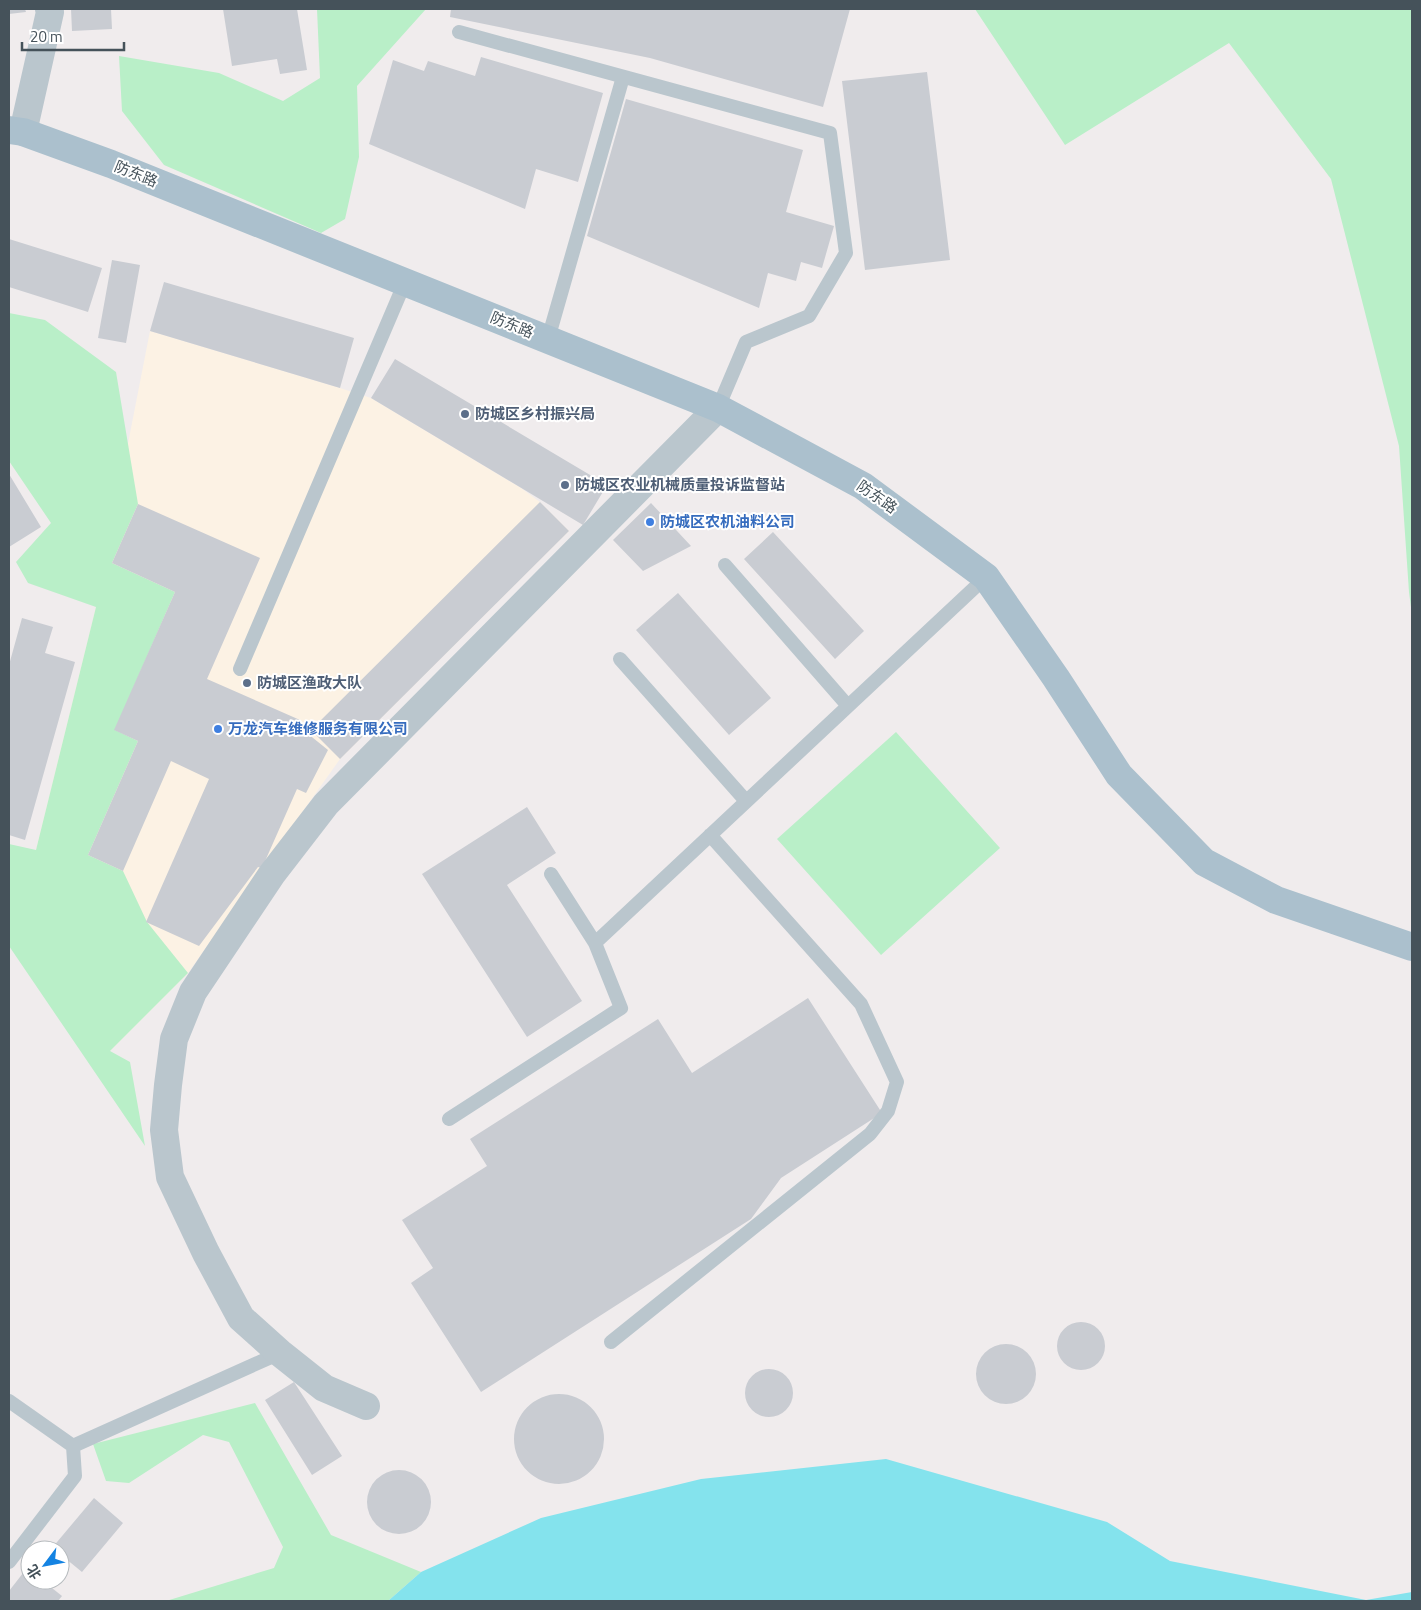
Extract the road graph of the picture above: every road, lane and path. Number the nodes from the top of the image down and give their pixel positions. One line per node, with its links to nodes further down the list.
1 (50, 9): 4 (street)
2 (459, 32): 3 (lane)
3 (623, 77): 6 (lane); 7 (lane)
4 (16, 131): 5 (main road, 防东路)
5 (405, 282): 6 (main road, 防东路); 11 (lane)
6 (548, 339): 7 (main road, 防东路)
7 (718, 408): 9 (main road, 防东路); 20 (street)
8 (725, 565): 12 (lane)
9 (986, 578): 12 (lane); 17 (main road, 防东路)
10 (620, 659): 13 (lane)
11 (240, 669)
12 (848, 706): 13 (lane)
13 (746, 801): 14 (lane)
14 (710, 835): 16 (lane); 19 (lane)
15 (551, 874): 16 (lane)
16 (595, 943): 18 (lane)
17 (1412, 947)
18 (449, 1118)
19 (611, 1342)
20 (280, 1353): 22 (street); 23 (lane)
21 (9, 1401): 23 (lane)
22 (366, 1406)
23 (74, 1446): 24 (lane)
24 (9, 1562)

